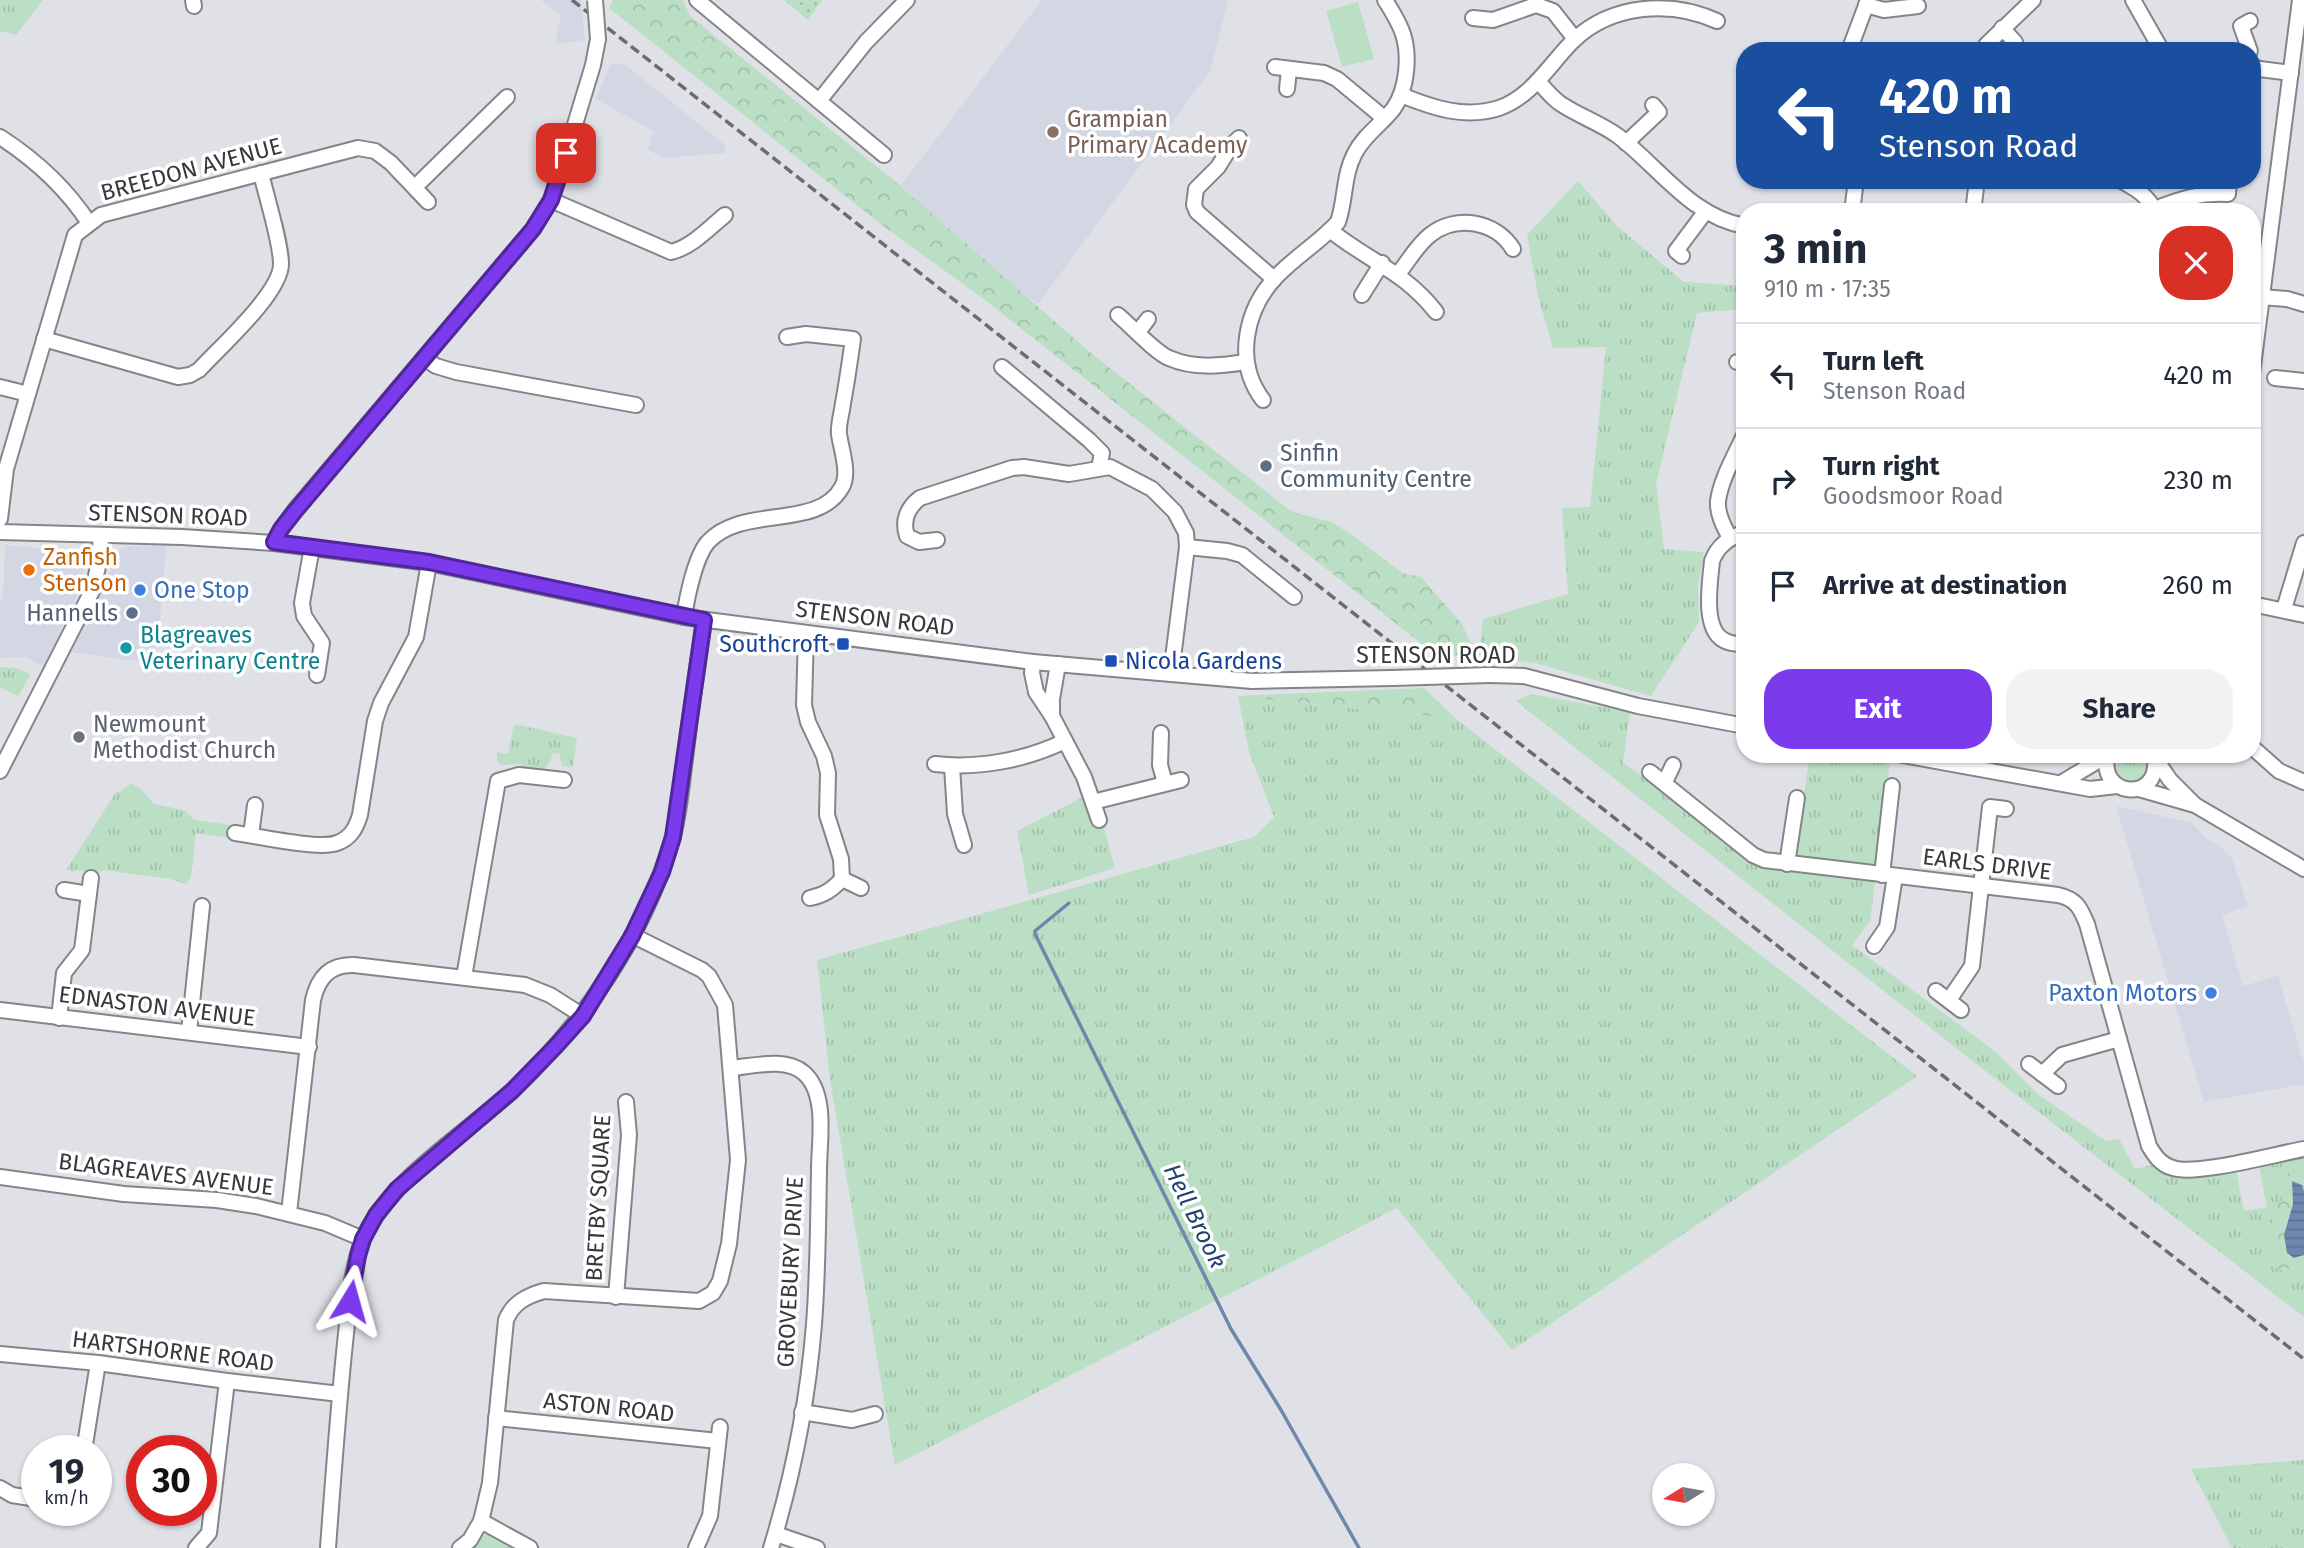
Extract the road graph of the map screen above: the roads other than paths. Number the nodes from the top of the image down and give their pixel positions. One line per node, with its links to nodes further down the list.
1 (595, 0): 38 (street, bridge)
2 (697, 0): 27 (street)
3 (907, 0): 27 (street)
4 (1385, 0): 25 (street)
5 (2133, 0): 19 (street)
6 (2300, 0): 22 (street)
7 (1663, 2): 12 (street); 15 (street)
8 (2026, 2): 14 (street)
9 (1867, 3): 10 (street); 16 (street)
10 (1918, 6)
11 (1473, 18): 15 (street)
12 (1717, 21)
13 (2250, 21): 20 (street)
14 (2002, 28): 17 (street); 18 (street)
15 (1575, 39): 23 (street)
16 (1852, 42)
17 (1989, 42)
18 (2015, 42)
19 (2157, 42)
20 (2248, 42)
21 (2261, 69): 22 (street)
22 (2291, 73): 53 (street)
23 (1538, 81): 25 (street); 32 (street)
24 (1287, 89): 29 (street)
25 (1401, 94): 29 (street)
26 (507, 97): 35 (street)
27 (819, 102): 33 (street)
28 (1653, 105): 32 (street)
29 (1384, 118): 46 (street)
30 (0, 136): 44 (street)
31 (1239, 138): 51 (street)
32 (1626, 143): 42 (street)
33 (884, 155)
34 (261, 173): 35 (street, BREEDON AVENUE); 44 (street, BREEDON AVENUE); 61 (street)
35 (415, 187): 39 (street, BREEDON AVENUE)
36 (2135, 189): 40 (street)
37 (2228, 189): 41 (street)
38 (551, 200): 43 (street); 62 (street)
39 (428, 202)
40 (2150, 203)
41 (2172, 203)
42 (1706, 211): 45 (street); 48 (street)
43 (725, 215)
44 (89, 223): 61 (street, BREEDON AVENUE)
45 (1736, 225)
46 (1330, 230): 49 (street); 51 (street)
47 (1513, 249): 50 (street)
48 (1682, 256)
49 (1381, 263): 50 (street); 52 (street)
50 (1398, 274): 56 (street)
51 (1274, 279): 63 (street)
52 (1362, 295)
53 (2262, 296): 54 (street); 55 (street)
54 (2261, 304)
55 (2304, 304)
56 (1436, 312)
57 (1118, 315): 59 (street)
58 (1148, 319): 59 (street)
59 (1138, 332): 63 (street)
60 (787, 337): 88 (street)
61 (44, 339): 68 (street, BREEDON AVENUE)
62 (424, 358): 70 (street); 79 (street)
63 (1246, 362): 69 (street)
64 (1002, 367): 72 (street)
65 (2274, 378): 66 (street)
66 (2304, 382)
67 (0, 387): 68 (street)
68 (28, 394): 73 (street, BREEDON AVENUE)
69 (1263, 400)
70 (636, 405)
71 (1736, 454): 77 (street)
72 (1099, 468): 78 (street); 82 (street)
73 (0, 519)
74 (0, 532): 75 (street, STENSON ROAD)
75 (101, 536): 79 (street, STENSON ROAD); 109 (street)
76 (1736, 536): 77 (street)
77 (1730, 538): 91 (street)
78 (937, 540)
79 (274, 542): 81 (street, STENSON ROAD)
80 (2304, 543): 86 (street)
81 (312, 547): 83 (street, STENSON ROAD); 95 (street)
82 (1187, 547): 84 (street); 94 (street)
83 (429, 562): 88 (street, STENSON ROAD); 127 (street)
84 (1294, 597)
85 (2261, 605): 86 (street)
86 (2284, 609): 87 (street)
87 (2304, 615)
88 (684, 617): 89 (street, STENSON ROAD)
89 (704, 620): 90 (street, STENSON ROAD); 140 (street)
90 (806, 633): 92 (street, STENSON ROAD); 133 (street)
91 (1736, 643)
92 (1032, 662): 93 (street, STENSON ROAD); 96 (street)
93 (1058, 664): 94 (street, STENSON ROAD); 96 (street)
94 (1171, 674): 97 (street, STENSON ROAD, bridge)
95 (317, 675)
96 (1052, 716): 99 (street)
97 (1736, 724)
98 (1161, 733): 115 (street)
99 (1065, 741): 108 (street); 121 (street)
100 (2261, 755): 114 (street)
101 (1945, 763): 116 (street)
102 (2094, 763): 116 (street)
103 (2106, 763): 118 (street)
104 (2154, 763): 119 (street)
105 (2159, 763): 123 (street)
106 (935, 764): 108 (street)
107 (1673, 765): 113 (street)
108 (952, 766): 128 (street)
109 (0, 771)
110 (1650, 772): 113 (street, EARLS DRIVE)
111 (1181, 779): 115 (street)
112 (564, 780): 142 (street)
113 (1665, 782): 129 (street, EARLS DRIVE)
114 (2304, 782)
115 (1165, 783): 121 (street)
116 (2061, 783): 118 (street)
117 (1892, 786): 131 (street)
118 (2117, 786): 119 (street)
119 (2139, 789): 123 (street)
120 (1797, 798): 129 (street)
121 (1093, 802): 125 (street)
122 (255, 805): 127 (street)
123 (2195, 805): 130 (street)
124 (2006, 809): 134 (street)
125 (1099, 820)
126 (235, 833): 127 (street)
127 (251, 835)
128 (962, 846)
129 (1787, 864): 131 (street, EARLS DRIVE)
130 (2304, 869)
131 (1889, 876): 134 (street, EARLS DRIVE); 141 (street)
132 (91, 878): 137 (street)
133 (842, 879): 135 (street); 138 (street)
134 (1980, 886): 144 (street); 150 (street, EARLS DRIVE)
135 (861, 888)
136 (64, 890): 137 (street)
137 (89, 894): 148 (street)
138 (810, 898)
139 (202, 906): 149 (street)
140 (632, 936): 147 (street); 153 (street)
141 (1874, 946)
142 (464, 977): 147 (street); 151 (street)
143 (1936, 990): 144 (street)
144 (1949, 1000): 146 (street)
145 (0, 1010): 148 (street, EDNASTON AVENUE)
146 (1961, 1010)
147 (583, 1016): 160 (street)
148 (59, 1018): 149 (street, EDNASTON AVENUE)
149 (189, 1032): 151 (street, EDNASTON AVENUE)
150 (2119, 1038): 154 (street); 157 (street, EARLS DRIVE)
151 (309, 1046): 159 (street)
152 (2029, 1064): 154 (street)
153 (732, 1068): 161 (street); 166 (street, GROVEBURY DRIVE)
154 (2042, 1074): 155 (street)
155 (2058, 1086)
156 (626, 1102): 161 (street, BRETBY SQUARE)
157 (2304, 1149)
158 (0, 1177): 159 (street, BLAGREAVES AVENUE)
159 (289, 1213): 160 (street, BLAGREAVES AVENUE)
160 (363, 1239): 165 (street)
161 (616, 1297): 168 (street)
162 (0, 1354): 163 (street, HARTSHORNE ROAD)
163 (97, 1363): 164 (street, HARTSHORNE ROAD); 169 (street)
164 (227, 1381): 165 (street, HARTSHORNE ROAD); 174 (street)
165 (340, 1394): 175 (street)
166 (802, 1412): 167 (street); 173 (street, GROVEBURY DRIVE)
167 (875, 1414)
168 (496, 1418): 172 (street); 178 (street, ASTON ROAD)
169 (87, 1435)
170 (0, 1488): 171 (street)
171 (21, 1496)
172 (481, 1521): 176 (street); 177 (street)
173 (774, 1541): 179 (street)
174 (196, 1548)
175 (328, 1548)
176 (460, 1548)
177 (530, 1548)
178 (696, 1548)
179 (817, 1548)

